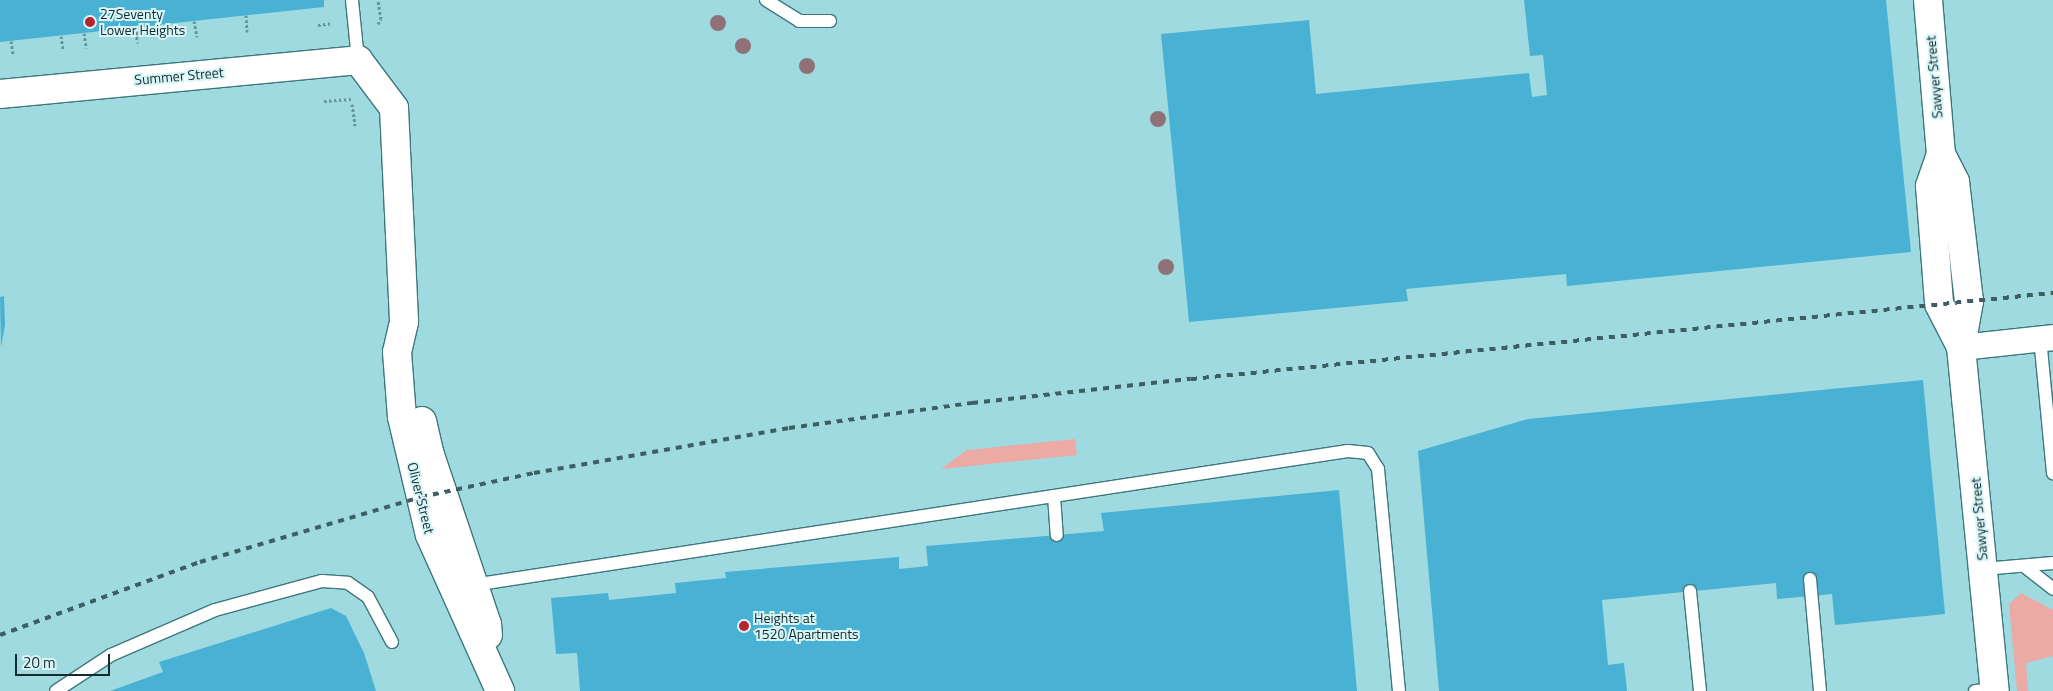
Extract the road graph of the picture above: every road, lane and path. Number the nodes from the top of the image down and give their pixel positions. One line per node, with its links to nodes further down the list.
1 (352, 0): 17 (lane)
2 (766, 0): 6 (lane)
3 (1928, 0): 22 (street, Sawyer Street)
4 (246, 15): 8 (path)
5 (194, 21): 11 (path)
6 (830, 21)
7 (136, 27): 13 (path)
8 (247, 32)
9 (84, 33): 14 (path)
10 (61, 36): 15 (path)
11 (197, 37)
12 (11, 41): 16 (path)
13 (138, 43)
14 (86, 48)
15 (63, 50)
16 (12, 55)
17 (358, 60): 18 (street, Summer Street); 30 (street, Oliver Street)
18 (0, 94)
19 (324, 101): 20 (path)
20 (355, 126)
21 (2046, 338): 22 (street); 23 (lane)
22 (1961, 347): 28 (street, Sawyer Street)
23 (2053, 473)
24 (1054, 496): 25 (lane); 30 (lane); 37 (lane)
25 (1057, 535)
26 (2053, 563): 27 (lane)
27 (2024, 566): 28 (lane); 31 (lane)
28 (1983, 569): 34 (street, Sawyer Street)
29 (1810, 579): 39 (lane)
30 (463, 587): 36 (street, Oliver Street)
31 (2053, 589)
32 (1690, 591): 38 (lane)
33 (392, 642): 35 (lane)
34 (1988, 690)
35 (56, 691)
36 (500, 691)
37 (1399, 691)
38 (1700, 691)
39 (1820, 691)

